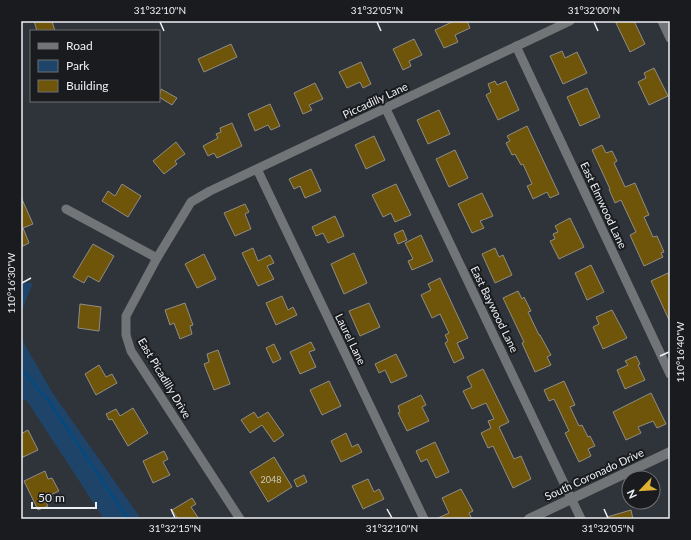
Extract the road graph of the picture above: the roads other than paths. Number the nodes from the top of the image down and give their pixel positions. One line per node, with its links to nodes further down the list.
1 (570, 21): 4 (street, Piccadilly Lane)
2 (662, 21): 3 (street)
3 (670, 38)
4 (516, 46): 5 (street, Piccadilly Lane); 10 (street, East Elmwood Lane)
5 (386, 109): 6 (street, Piccadilly Lane); 12 (street, East Baywood Lane)
6 (257, 169): 7 (street, Piccadilly Lane); 14 (street, Laurel Lane)
7 (191, 202): 9 (street, East Picadilly Drive)
8 (66, 209): 9 (street)
9 (157, 258): 13 (street, East Picadilly Drive)
10 (670, 374)
11 (670, 452): 12 (street, South Coronado Drive)
12 (572, 498): 15 (street, South Coronado Drive); 16 (street, East Baywood Lane)
13 (240, 519)
14 (424, 519)
15 (529, 519)
16 (581, 519)

